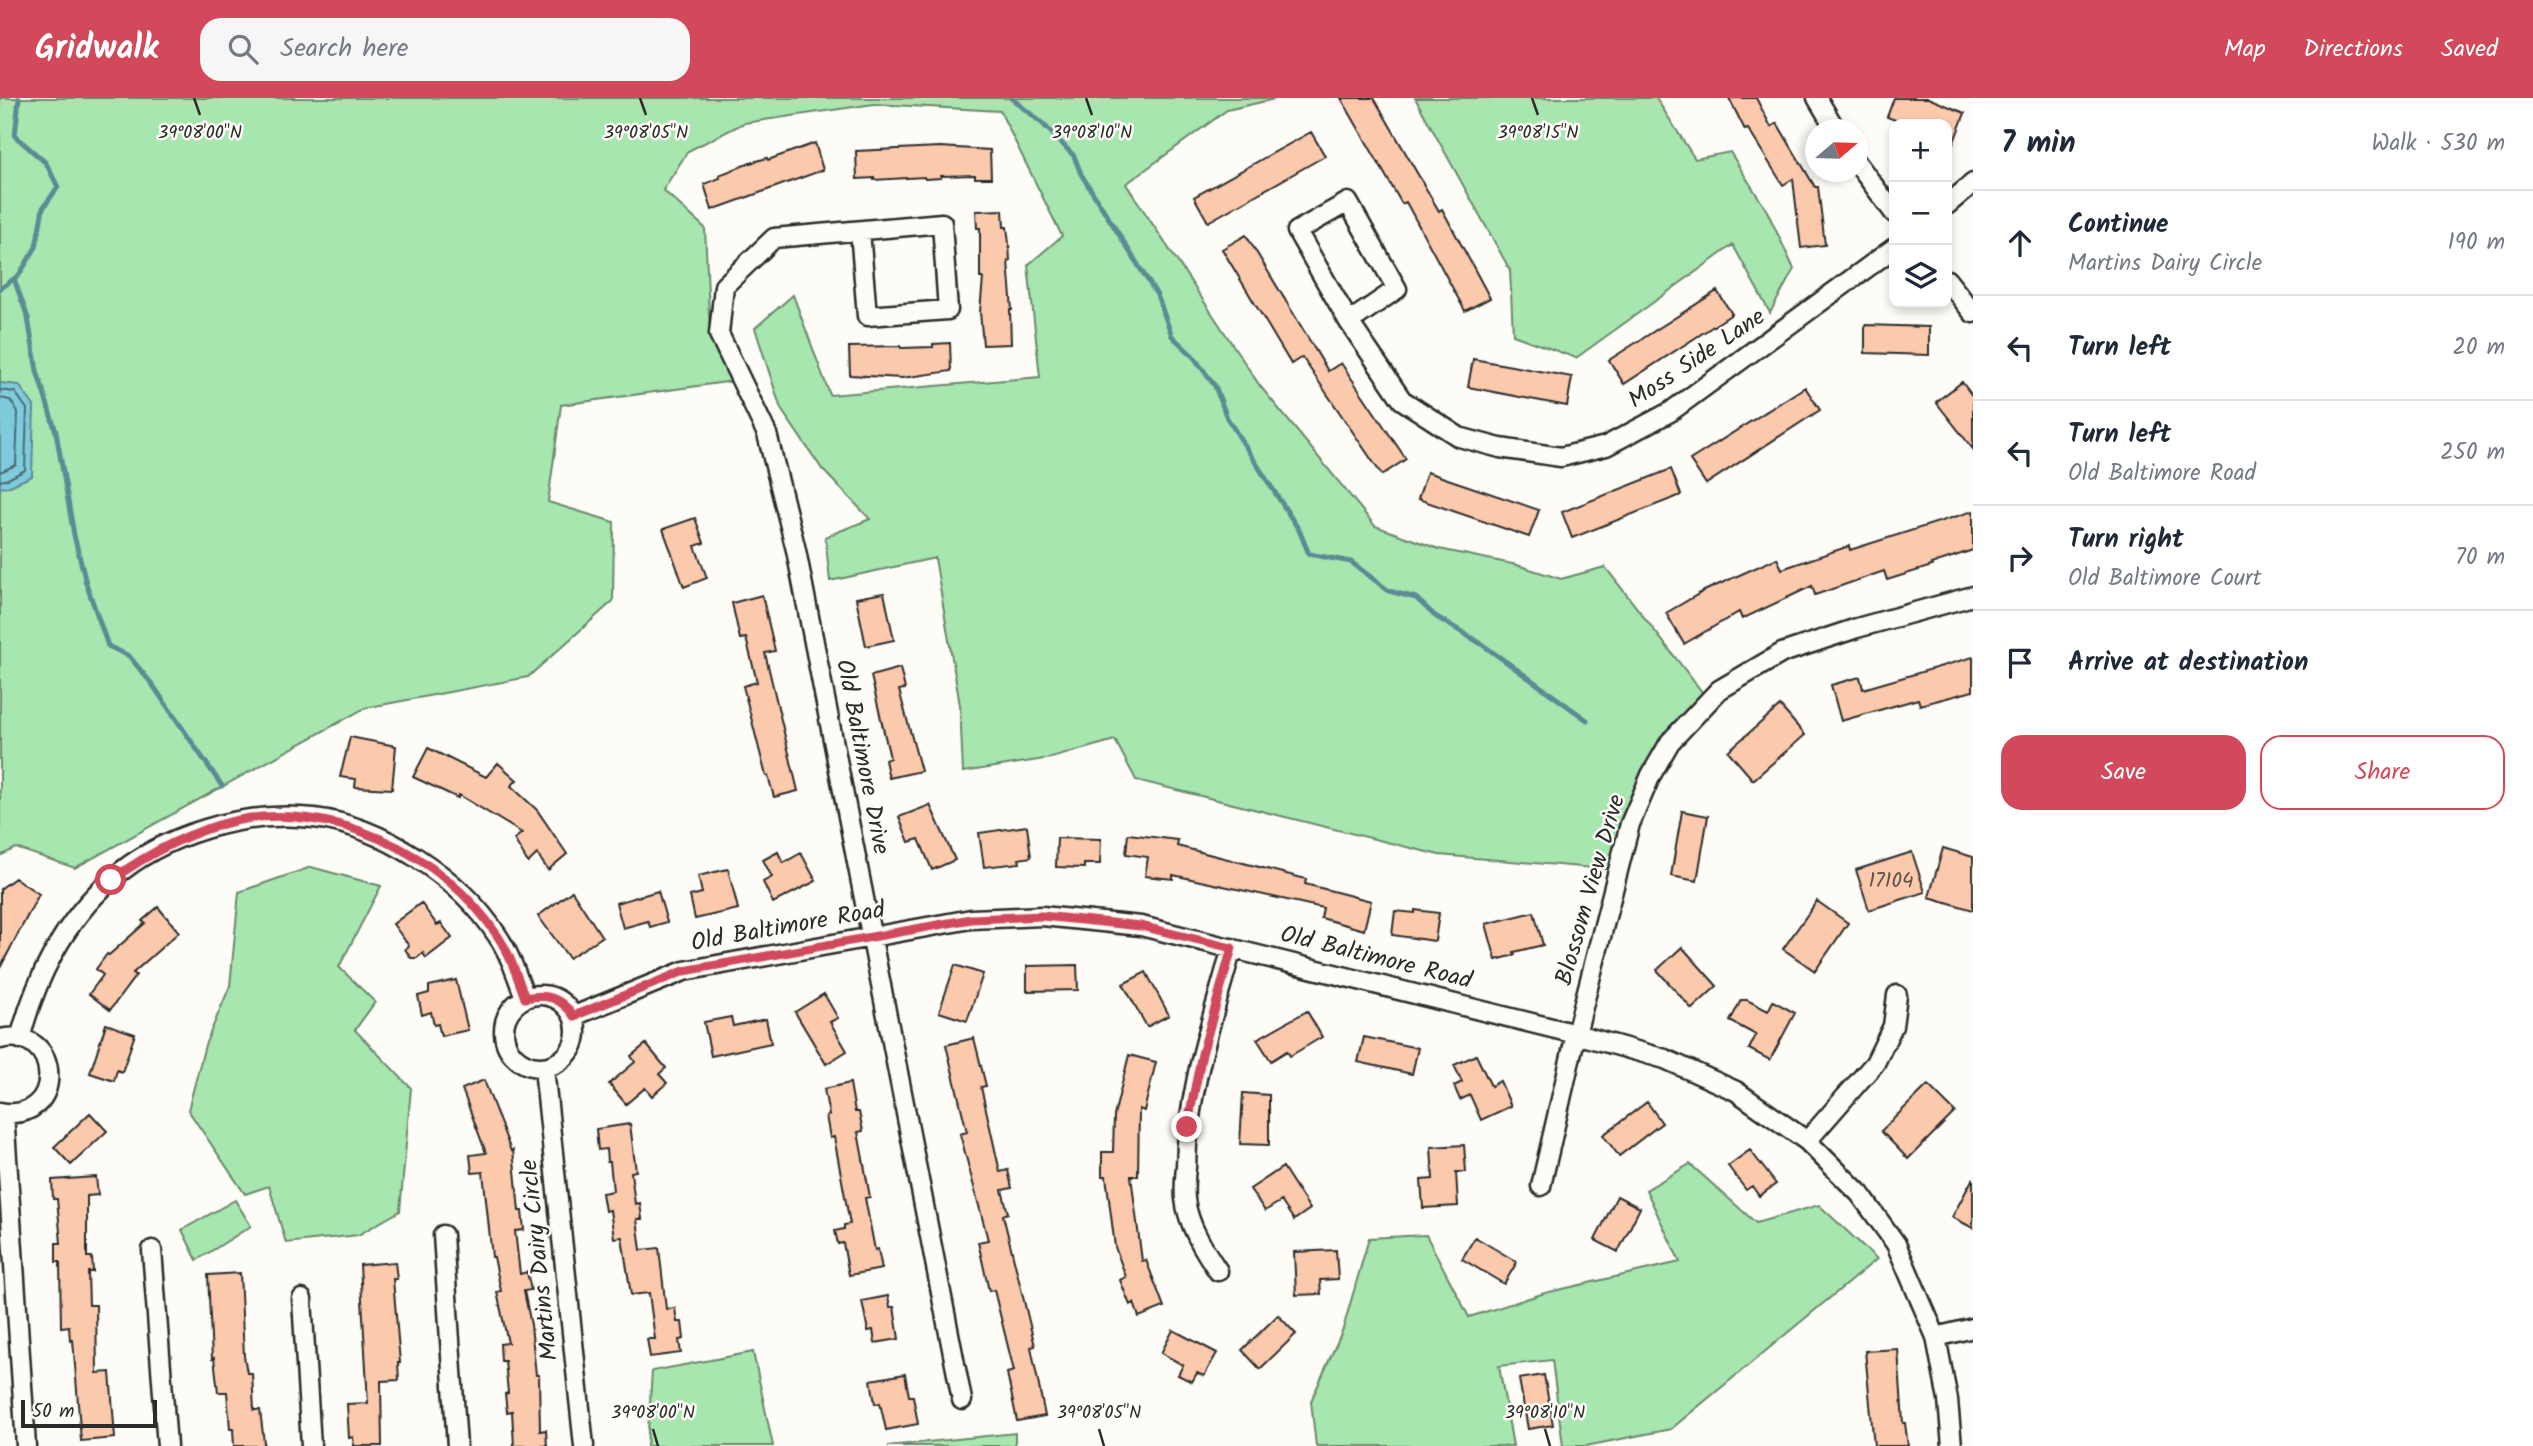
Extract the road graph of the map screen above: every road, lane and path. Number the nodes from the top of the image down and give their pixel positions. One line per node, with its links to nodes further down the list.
1 (1817, 98): 2 (street)
2 (1829, 119)
3 (1868, 178): 6 (street)
4 (1973, 183): 5 (street)
5 (1952, 201)
6 (1889, 206)
7 (860, 231): 7 (street, Old Baltimore Drive); 13 (street, Old Baltimore Drive)
8 (1889, 252): 11 (street, Moss Side Lane)
9 (1952, 286): 10 (street)
10 (1973, 313)
11 (1349, 322): 11 (street, Moss Side Lane)
12 (1973, 596): 18 (street, Blossom View Drive)
13 (873, 936): 14 (street, Old Baltimore Road); 17 (street, Old Baltimore Road); 31 (street, Old Baltimore Drive)
14 (1232, 948): 18 (street, Old Baltimore Road); 27 (street)
15 (1897, 995): 23 (street)
16 (525, 998): 17 (street); 20 (street); 21 (street)
17 (574, 1016): 21 (street)
18 (1576, 1034): 23 (street, Old Baltimore Road); 24 (street, Blossom View Drive)
19 (0, 1038): 20 (street)
20 (20, 1039): 22 (street)
21 (544, 1068): 36 (street, Martins Dairy Circle)
22 (2, 1112): 32 (street)
23 (1807, 1141): 30 (street, Old Baltimore Road)
24 (1541, 1186)
25 (443, 1235): 35 (street)
26 (152, 1250): 33 (street)
27 (1219, 1271)
28 (302, 1300): 34 (street)
29 (1973, 1328): 30 (street)
30 (1936, 1337): 37 (street, Old Baltimore Road)
31 (962, 1400)
32 (26, 1446)
33 (167, 1446)
34 (311, 1446)
35 (457, 1446)
36 (584, 1446)
37 (1952, 1446)

